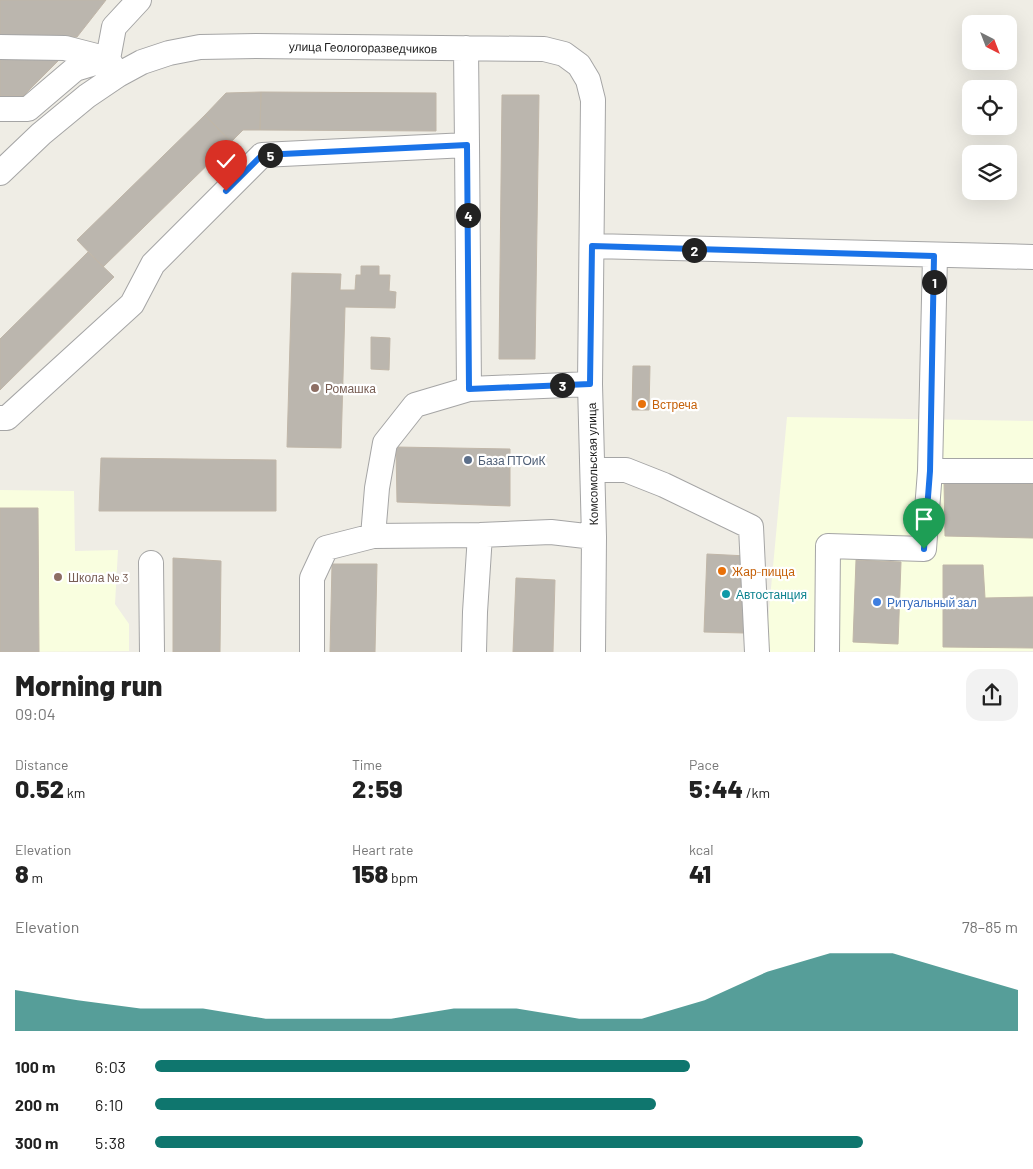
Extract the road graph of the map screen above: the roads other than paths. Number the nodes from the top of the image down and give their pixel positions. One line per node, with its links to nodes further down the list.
1 (136, 1): 4 (street)
2 (0, 47): 4 (street)
3 (466, 48): 4 (street, улица Геологоразведчиков); 6 (street); 8 (street, улица Геологоразведчиков)
4 (113, 67): 5 (street); 7 (street, улица Геологоразведчиков)
5 (0, 109)
6 (467, 145): 12 (street); 13 (street)
7 (0, 174)
8 (592, 246): 9 (street); 11 (street, Комсомольская улица)
9 (934, 256): 10 (street); 15 (street)
10 (1033, 257)
11 (590, 384): 12 (street); 14 (street, Комсомольская улица)
12 (469, 389): 18 (street)
13 (0, 418)
14 (593, 470): 19 (street, Комсомольская улица); 25 (street)
15 (930, 471): 16 (street); 26 (street)
16 (1033, 471)
17 (480, 535): 18 (street); 19 (street); 23 (street)
18 (373, 536): 22 (street)
19 (594, 537): 24 (street, Комсомольская улица)
20 (152, 563): 21 (street)
21 (152, 652)
22 (312, 652)
23 (474, 652)
24 (593, 652)
25 (757, 652)
26 (826, 652)

